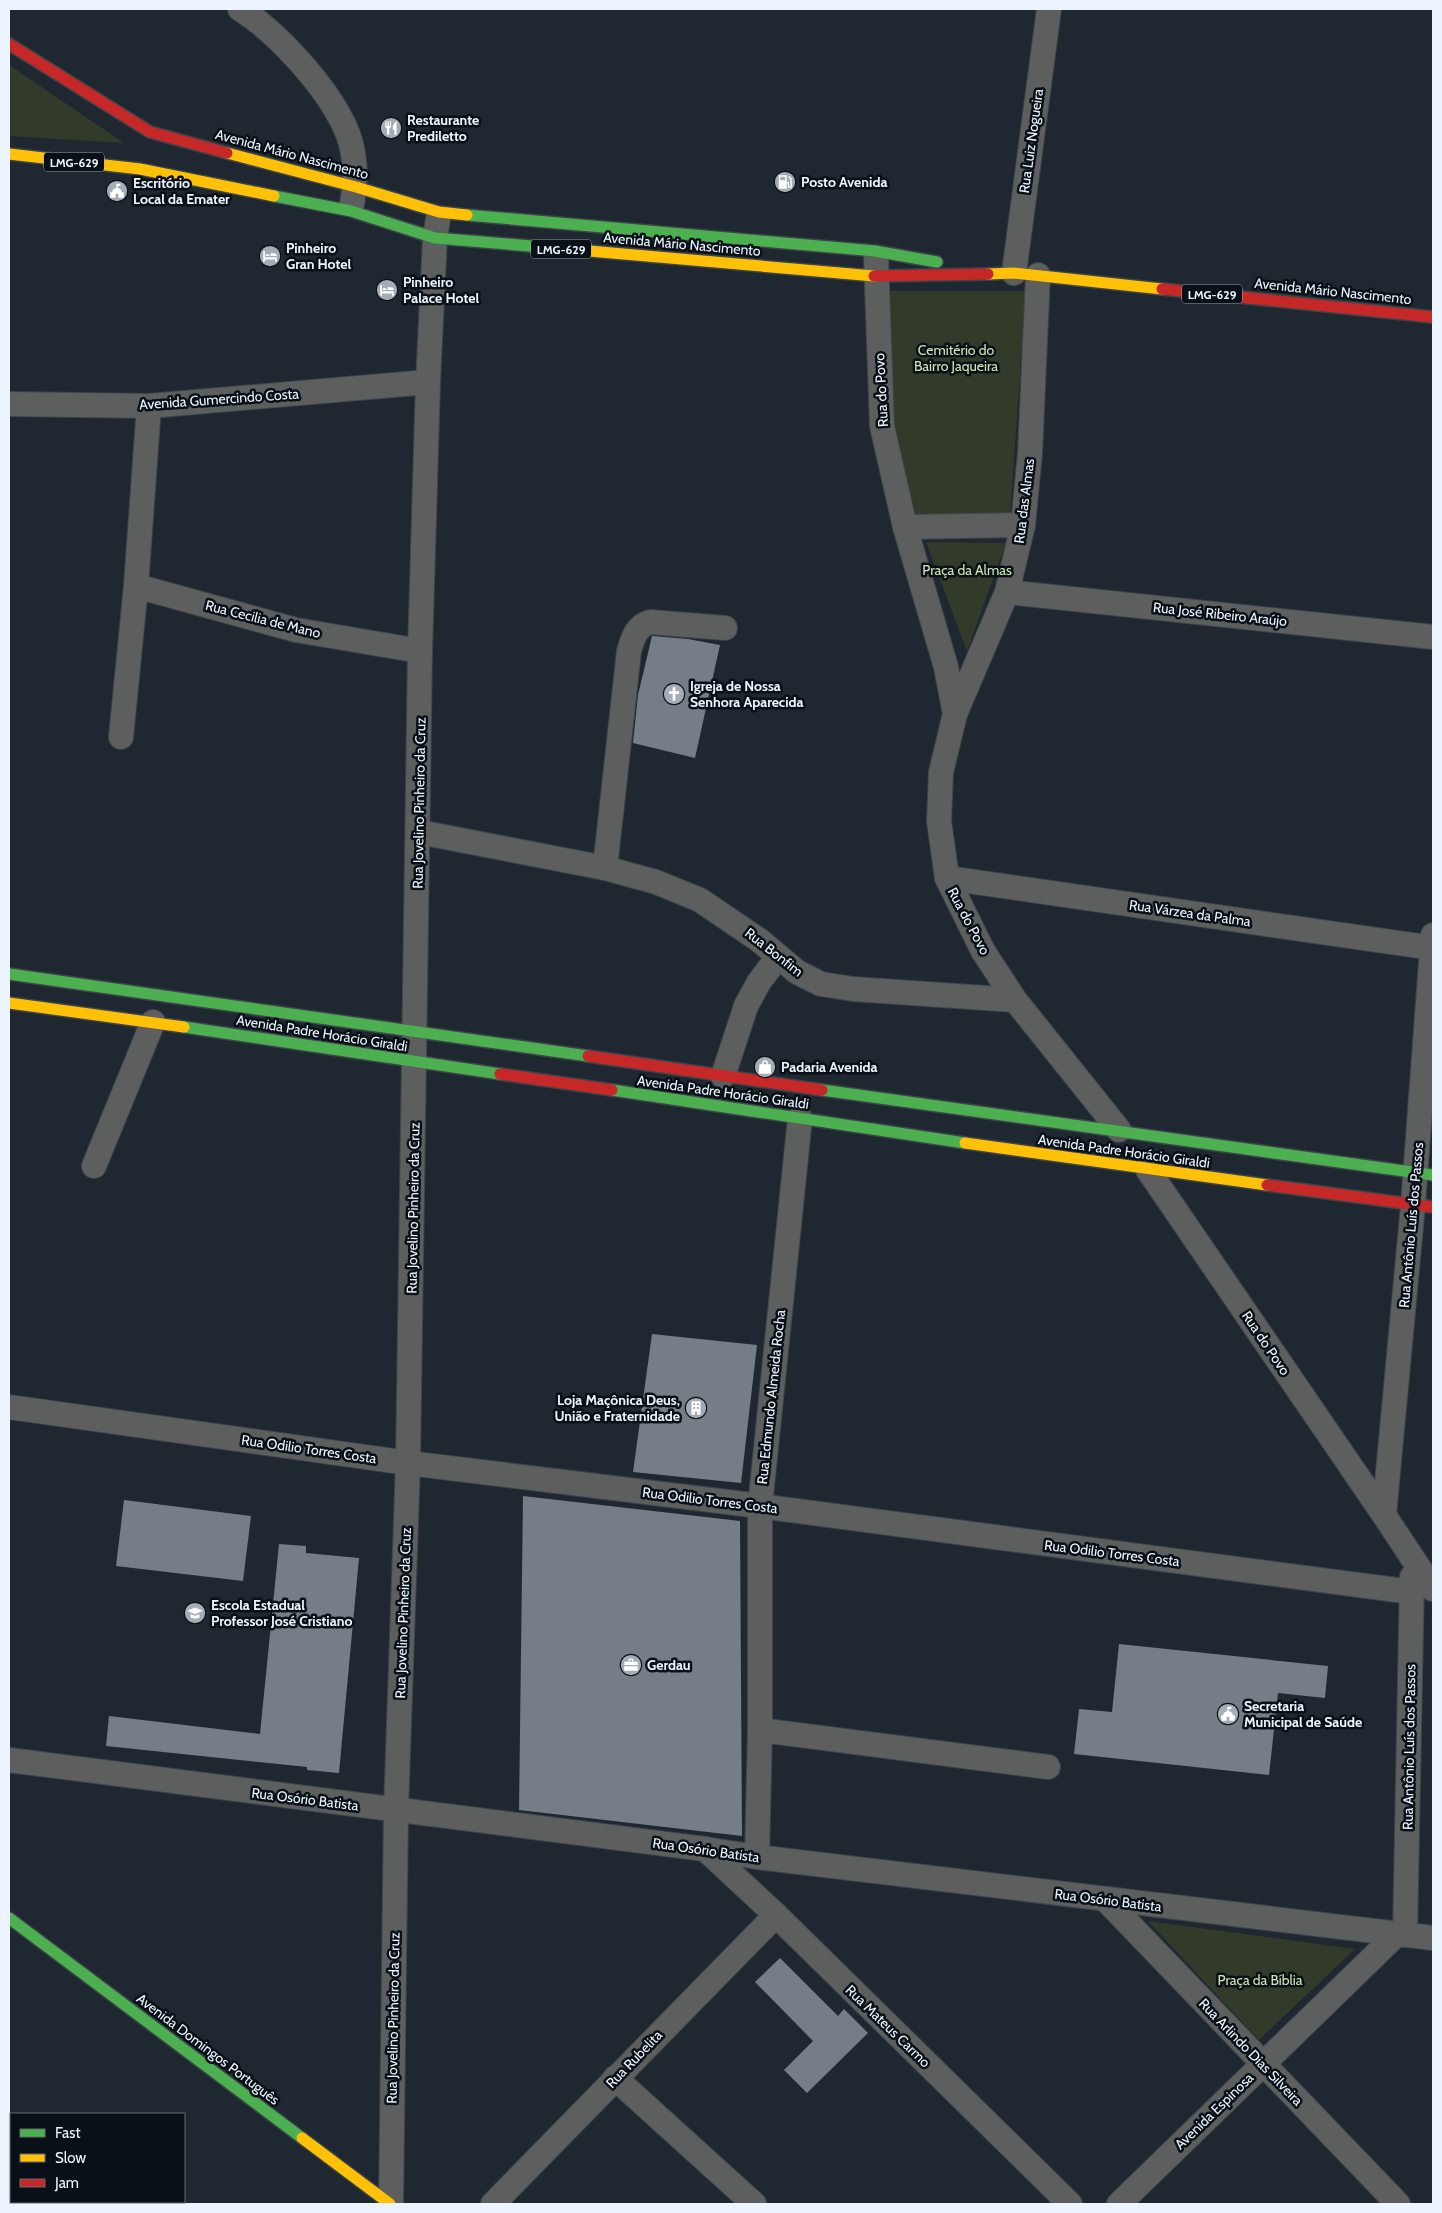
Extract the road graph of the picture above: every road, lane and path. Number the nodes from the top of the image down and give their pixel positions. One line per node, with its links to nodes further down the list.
1 (240, 9): 5 (street)
2 (1049, 9): 10 (street, Rua Luiz Nogueira)
3 (9, 44): 5 (main road, Avenida Mário Nascimento)
4 (9, 154): 6 (main road, Avenida Mário Nascimento / LMG-629)
5 (356, 187): 6 (street); 7 (main road, Avenida Mário Nascimento / LMG-629)
6 (351, 211): 8 (main road, Avenida Mário Nascimento / LMG-629)
7 (439, 212): 8 (street, Rua Jovelino Pinheiro da Cruz); 9 (main road, Avenida Mário Nascimento / LMG-629)
8 (435, 238): 11 (main road, Avenida Mário Nascimento / LMG-629); 14 (street, Rua Jovelino Pinheiro da Cruz)
9 (876, 251): 10 (main road, Avenida Mário Nascimento / LMG-629); 11 (street, Rua do Povo)
10 (1002, 273): 11 (main road, Avenida Mário Nascimento / LMG-629); 12 (main road, Avenida Mário Nascimento / LMG-629)
11 (876, 276): 18 (street, Rua do Povo)
12 (1038, 276): 13 (main road, Avenida Mário Nascimento / LMG-629); 17 (street, Rua das Almas)
13 (1433, 317)
14 (428, 382): 16 (street, Avenida Gumercindo Costa); 23 (street, Rua Jovelino Pinheiro da Cruz)
15 (9, 404): 16 (street, Avenida Gumercindo Costa)
16 (149, 406): 19 (street)
17 (1023, 525): 18 (street); 20 (street, Rua das Almas)
18 (905, 527): 24 (street, Rua do Povo)
19 (136, 586): 23 (street, Rua Cecilia de Mano); 25 (street)
20 (1008, 592): 22 (street, Rua José Ribeiro Araújo); 24 (street, Rua das Almas)
21 (725, 628): 27 (street)
22 (1433, 637)
23 (420, 650): 26 (street, Rua Jovelino Pinheiro da Cruz)
24 (955, 714): 28 (street, Rua do Povo)
25 (121, 736)
26 (419, 832): 27 (street, Rua Bonfim); 35 (street, Rua Jovelino Pinheiro da Cruz)
27 (605, 868): 30 (street, Rua Bonfim)
28 (947, 878): 29 (street, Rua Várzea da Palma); 32 (street, Rua do Povo)
29 (1433, 944): 42 (street, Rua Antônio Luís dos Passos)
30 (778, 956): 32 (street, Rua Bonfim); 37 (street)
31 (9, 974): 35 (main road, Avenida Padre Horácio Giraldi)
32 (1015, 1000): 39 (street, Rua do Povo)
33 (9, 1003): 34 (main road, Avenida Padre Horácio Giraldi)
34 (153, 1022): 36 (main road, Avenida Padre Horácio Giraldi); 40 (street)
35 (416, 1030): 36 (street, Rua Jovelino Pinheiro da Cruz); 37 (main road, Avenida Padre Horácio Giraldi)
36 (416, 1062): 38 (main road, Avenida Padre Horácio Giraldi); 45 (street, Rua Jovelino Pinheiro da Cruz)
37 (723, 1076): 39 (main road, Avenida Padre Horácio Giraldi)
38 (800, 1118): 41 (main road, Avenida Padre Horácio Giraldi); 46 (street, Rua Edmundo Almeida Rocha)
39 (1119, 1130): 42 (main road, Avenida Padre Horácio Giraldi)
40 (94, 1166)
41 (1148, 1170): 43 (main road, Avenida Padre Horácio Giraldi); 47 (street, Rua do Povo)
42 (1424, 1174): 43 (street, Rua Antônio Luís dos Passos)
43 (1423, 1206): 47 (street, Rua Antônio Luís dos Passos)
44 (9, 1407): 45 (street, Rua Odilio Torres Costa)
45 (408, 1463): 46 (street, Rua Odilio Torres Costa); 53 (street, Rua Jovelino Pinheiro da Cruz)
46 (760, 1506): 49 (street, Rua Odilio Torres Costa); 50 (street, Rua Edmundo Almeida Rocha)
47 (1384, 1515): 48 (street, Rua do Povo)
48 (1413, 1559): 49 (street, Rua Antônio Luís dos Passos)
49 (1423, 1591): 59 (street, Rua Antônio Luís dos Passos)
50 (760, 1730): 52 (street); 55 (street, Rua Edmundo Almeida Rocha)
51 (9, 1760): 53 (street, Rua Osório Batista)
52 (1048, 1767)
53 (396, 1810): 54 (street, Rua Osório Batista); 63 (street, Rua Jovelino Pinheiro da Cruz)
54 (704, 1849): 55 (street, Rua Osório Batista); 57 (street, Rua Mateus Carmo)
55 (757, 1857): 56 (street, Rua Osório Batista)
56 (1106, 1900): 59 (street, Rua Osório Batista); 61 (street, Rua Arlindo Dias Silveira)
57 (776, 1915): 62 (street, Rua Rubelita); 66 (street, Rua Mateus Carmo)
58 (9, 1918): 63 (main road, Avenida Domingos Português)
59 (1400, 1935): 60 (street, Rua Osório Batista); 61 (street, Avenida Espinosa)
60 (1433, 1938)
61 (1263, 2065): 67 (street, Avenida Espinosa); 68 (street, Rua Arlindo Dias Silveira)
62 (616, 2078): 64 (street, Rua Rubelita); 65 (street)
63 (390, 2204)
64 (493, 2204)
65 (754, 2204)
66 (1070, 2204)
67 (1119, 2204)
68 (1398, 2204)

